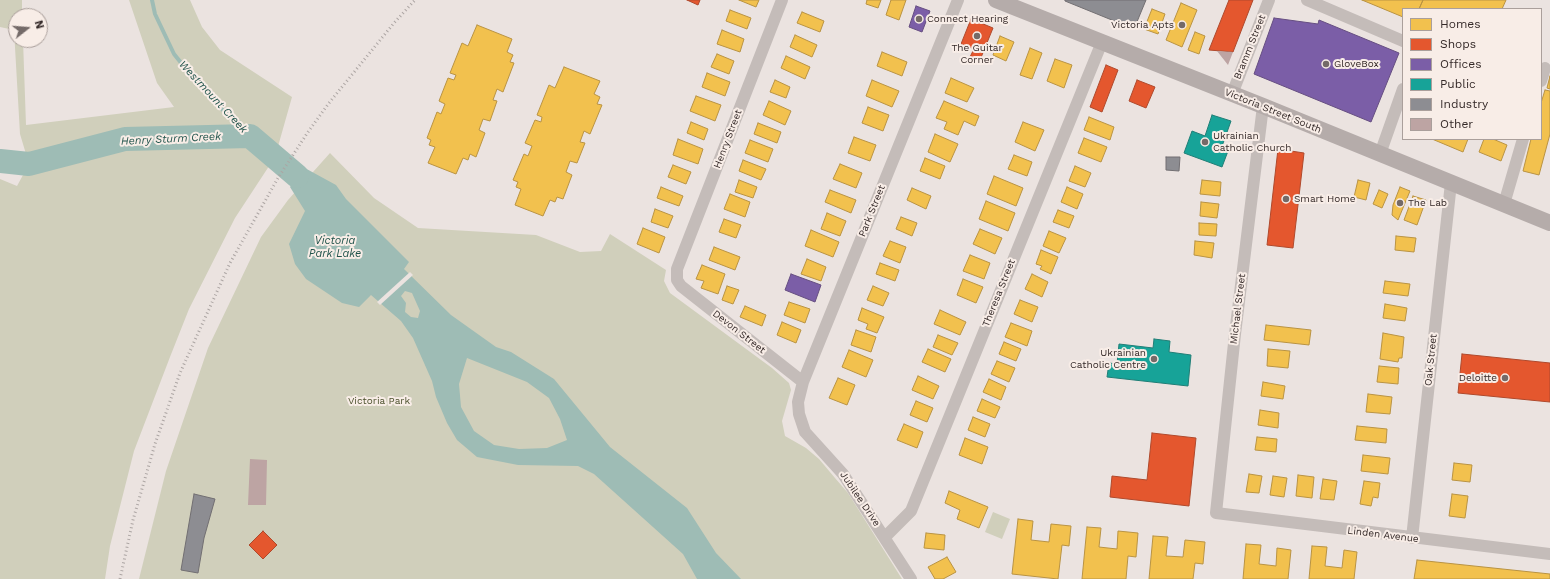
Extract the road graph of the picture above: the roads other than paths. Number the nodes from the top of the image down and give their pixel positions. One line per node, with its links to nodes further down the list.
1 (782, 0): 18 (street, Henry Street)
2 (958, 0): 19 (street, Park Street)
3 (996, 0): 7 (main road, Victoria Street South)
4 (1269, 0): 11 (street, Bramm Street)
5 (1307, 0): 6 (street)
6 (1402, 41)
7 (1102, 42): 11 (main road, Victoria Street South); 22 (street, Theresa Street)
8 (1545, 68): 9 (street)
9 (1542, 78)
10 (1402, 92): 14 (street)
11 (1232, 94): 12 (main road, Victoria Street South)
12 (1263, 106): 14 (main road, Victoria Street South); 21 (street, Michael Street)
13 (1523, 140): 16 (street)
14 (1380, 154): 15 (main road, Victoria Street South)
15 (1451, 183): 16 (main road, Victoria Street South); 23 (street, Oak Street)
16 (1504, 204): 17 (main road, Victoria Street South)
17 (1550, 223)
18 (677, 280): 19 (street, Devon Street)
19 (803, 382): 20 (street, Park Street)
20 (803, 425): 22 (street, Jubilee Drive)
21 (1216, 514): 23 (street, Linden Avenue)
22 (885, 537): 25 (street, Jubilee Drive)
23 (1412, 538): 24 (street, Linden Avenue)
24 (1550, 554)
25 (911, 579)

